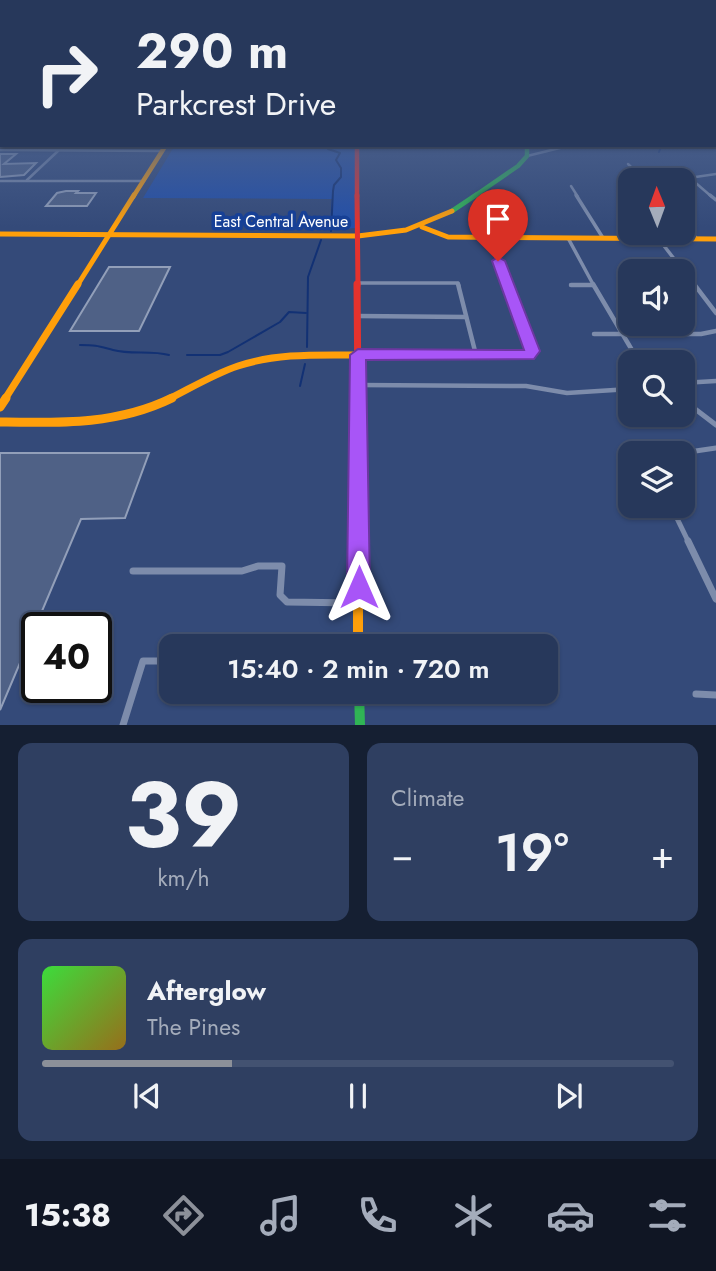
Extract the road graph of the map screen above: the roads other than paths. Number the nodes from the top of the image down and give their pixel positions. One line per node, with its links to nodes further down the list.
1 (50, 159): 10 (street)
2 (158, 159): 11 (street)
3 (358, 159): 20 (street)
4 (525, 159): 15 (street, East Central Avenue)
5 (628, 164): 6 (street)
6 (632, 168)
7 (716, 174): 8 (street)
8 (695, 176)
9 (0, 181): 10 (street)
10 (27, 181): 11 (street)
11 (145, 181): 18 (street)
12 (695, 182): 14 (street)
13 (571, 186): 24 (street)
14 (716, 200)
15 (432, 223): 16 (street, East Central Avenue); 19 (street)
16 (422, 227): 19 (street); 20 (street, East Central Avenue)
17 (0, 234): 18 (street, East Central Avenue)
18 (110, 234): 20 (street, East Central Avenue); 47 (street)
19 (437, 234): 21 (street)
20 (358, 236): 28 (street)
21 (489, 237): 23 (street); 42 (street)
22 (618, 237): 24 (street)
23 (568, 238): 24 (street); 30 (street)
24 (603, 238)
25 (696, 239): 26 (street)
26 (716, 239)
27 (660, 245): 31 (street)
28 (358, 283): 34 (street); 35 (street)
29 (571, 285): 30 (street)
30 (594, 285): 36 (street)
31 (708, 299): 32 (street); 33 (street)
32 (716, 299)
33 (716, 313)
34 (358, 316): 35 (street); 41 (street)
35 (466, 317): 42 (street)
36 (618, 329)
37 (716, 331): 40 (street)
38 (618, 333): 39 (street)
39 (594, 334)
40 (695, 334)
41 (358, 355): 42 (street); 45 (street); 49 (street)
42 (476, 356)
43 (716, 381): 44 (street)
44 (695, 382)
45 (358, 385): 46 (street); 56 (street)
46 (618, 390)
47 (0, 407)
48 (695, 409): 50 (street)
49 (0, 422)
50 (716, 425)
51 (716, 448): 52 (street)
52 (695, 451)
53 (677, 518): 55 (street)
54 (133, 571): 56 (street)
55 (716, 599)
56 (359, 603): 57 (street)
57 (358, 634)
58 (159, 661): 62 (street)
59 (696, 694): 60 (street)
60 (716, 695)
61 (359, 704): 63 (street)
62 (123, 725)
63 (360, 725)

